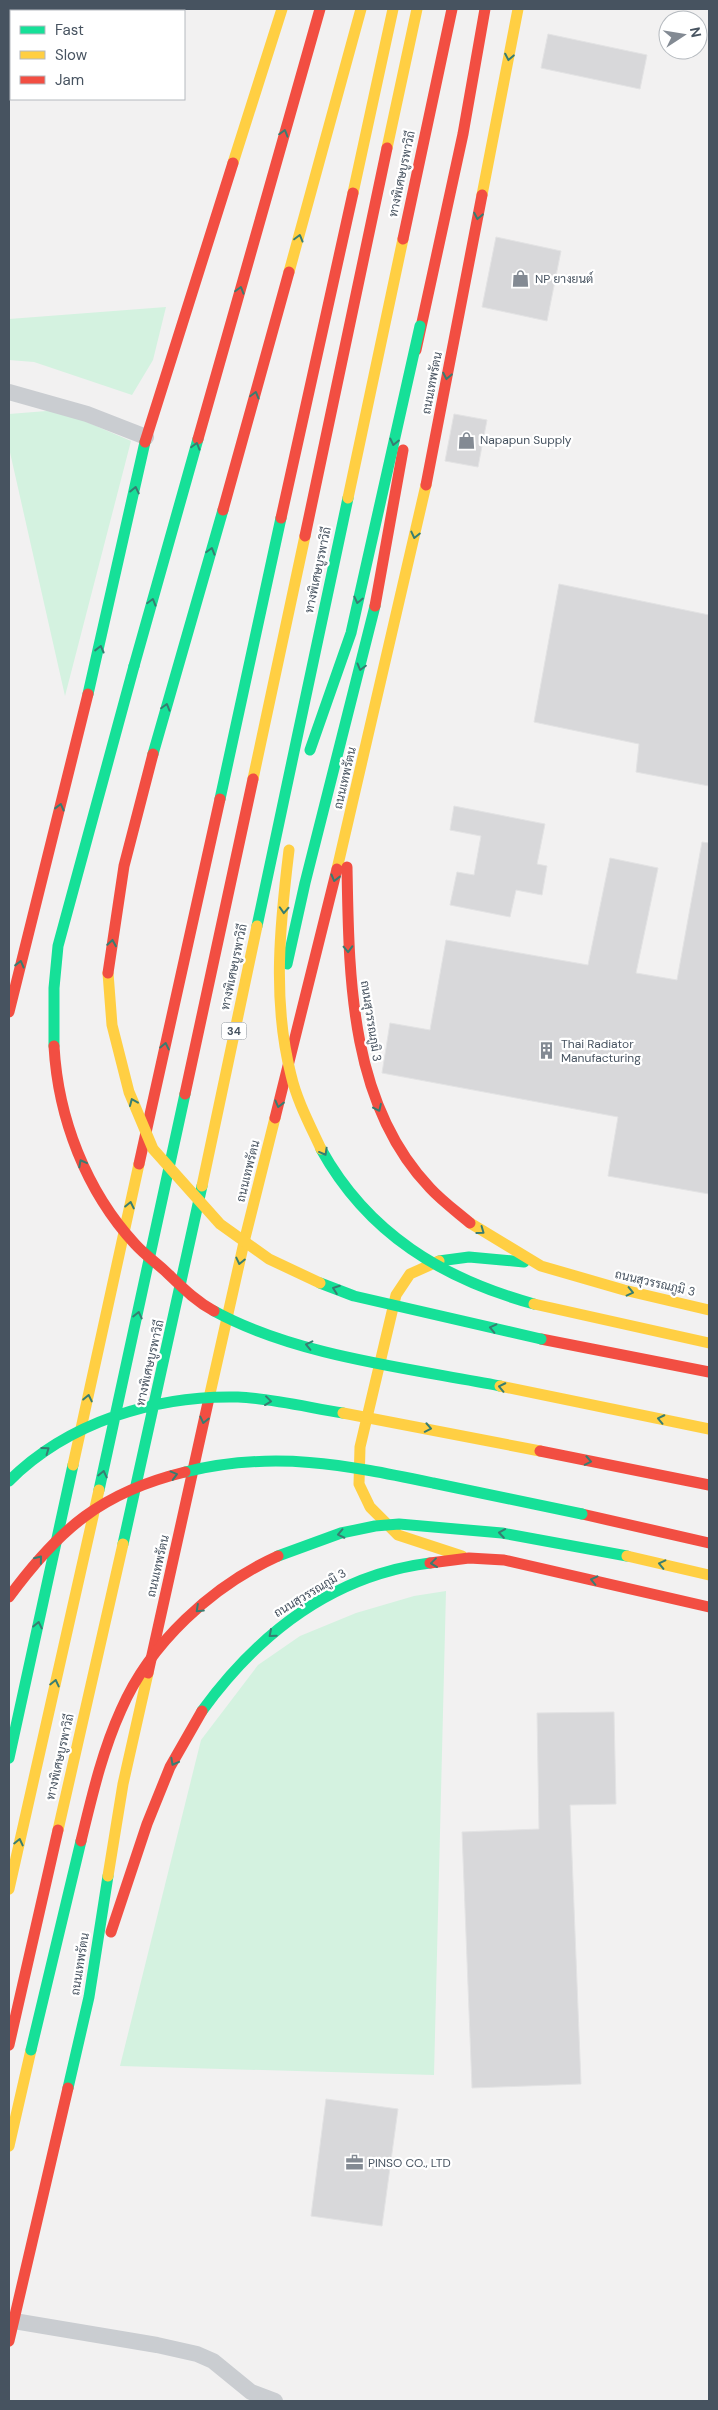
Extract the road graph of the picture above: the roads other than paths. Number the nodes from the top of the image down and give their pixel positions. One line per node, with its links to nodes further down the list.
1 (282, 9): 12 (main road)
2 (320, 9): 23 (main road, one-way to 2, bridge)
3 (361, 9): 22 (main road, one-way to 3, bridge)
4 (393, 9): 31 (main road, one-way to 4)
5 (417, 9): 32 (main road, ทางพิเศษบูรพาวิถี, one-way to 5, bridge)
6 (452, 9): 34 (main road, ทางพิเศษบูรพาวิถี, bridge)
7 (460, 9): 35 (main road, 34)
8 (486, 9): 10 (main road)
9 (518, 9): 14 (main road, ถนนเทพรัตน, one-way to 14)
10 (420, 326): 13 (main road, one-way to 13, bridge); 17 (main road, one-way to 17, bridge)
11 (9, 392): 12 (street)
12 (146, 437): 16 (main road, one-way to 12)
13 (308, 760)
14 (347, 831): 19 (main road, ถนนสุวรรณภูมิ 3, one-way to 19); 33 (main road, ถนนเทพรัตน, one-way to 33)
15 (290, 842): 17 (main road, one-way to 17, bridge)
16 (12, 983): 18 (main road)
17 (280, 1006): 21 (main road, one-way to 21, bridge)
18 (9, 1012)
19 (532, 1262): 20 (main road, ถนนสุวรรณภูมิ 3, one-way to 20); 27 (main road)
20 (709, 1310)
21 (709, 1343)
22 (709, 1372)
23 (709, 1429)
24 (9, 1481): 25 (main road, one-way to 25, bridge)
25 (709, 1485)
26 (709, 1543): 29 (main road, one-way to 26, bridge)
27 (469, 1558): 30 (main road, ถนนสุวรรณภูมิ 3, one-way to 27); 33 (main road, ถนนสุวรรณภูมิ 3, one-way to 33)
28 (709, 1575): 36 (main road, one-way to 36, bridge)
29 (9, 1597)
30 (709, 1607)
31 (9, 1758)
32 (9, 1890)
33 (89, 1997): 37 (main road, ถนนเทพรัตน)
34 (9, 2046)
35 (9, 2054)
36 (9, 2146)
37 (14, 2321): 38 (main road, ถนนเทพรัตน); 39 (street)
38 (9, 2341)
39 (275, 2401)

